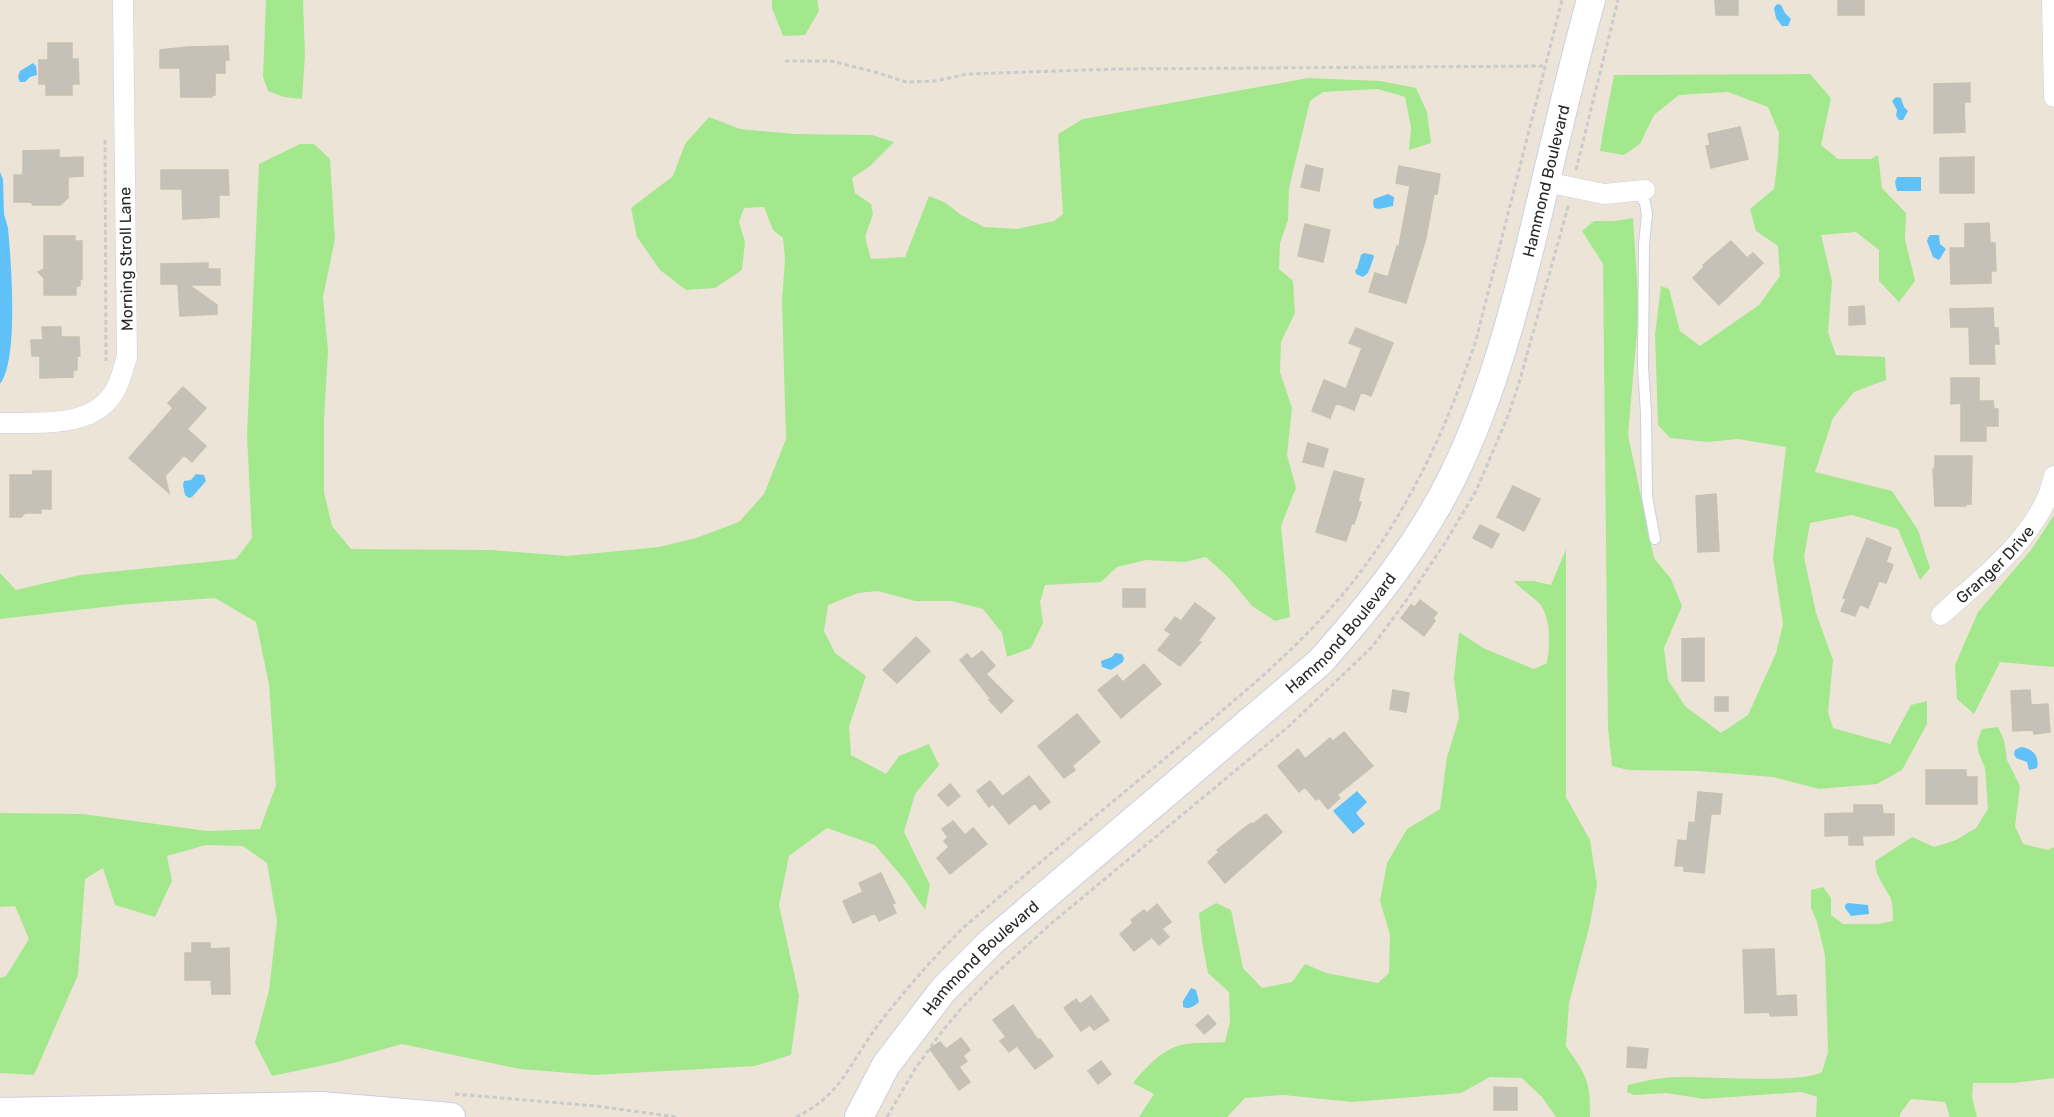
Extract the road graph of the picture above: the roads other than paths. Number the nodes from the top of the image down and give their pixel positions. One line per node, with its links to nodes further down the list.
1 (123, 0): 8 (street, Morning Stroll Lane)
2 (1591, 0): 6 (street, Hammond Boulevard)
3 (2052, 0): 4 (street)
4 (2054, 83): 5 (street)
5 (2054, 97)
6 (1559, 185): 7 (street); 15 (street, Hammond Boulevard)
7 (1641, 190): 10 (lane)
8 (0, 423)
9 (2054, 476): 11 (street, Granger Drive)
10 (1655, 539)
11 (1941, 615)
12 (0, 1112): 13 (street)
13 (321, 1112): 14 (street)
14 (451, 1117)
15 (859, 1117)

